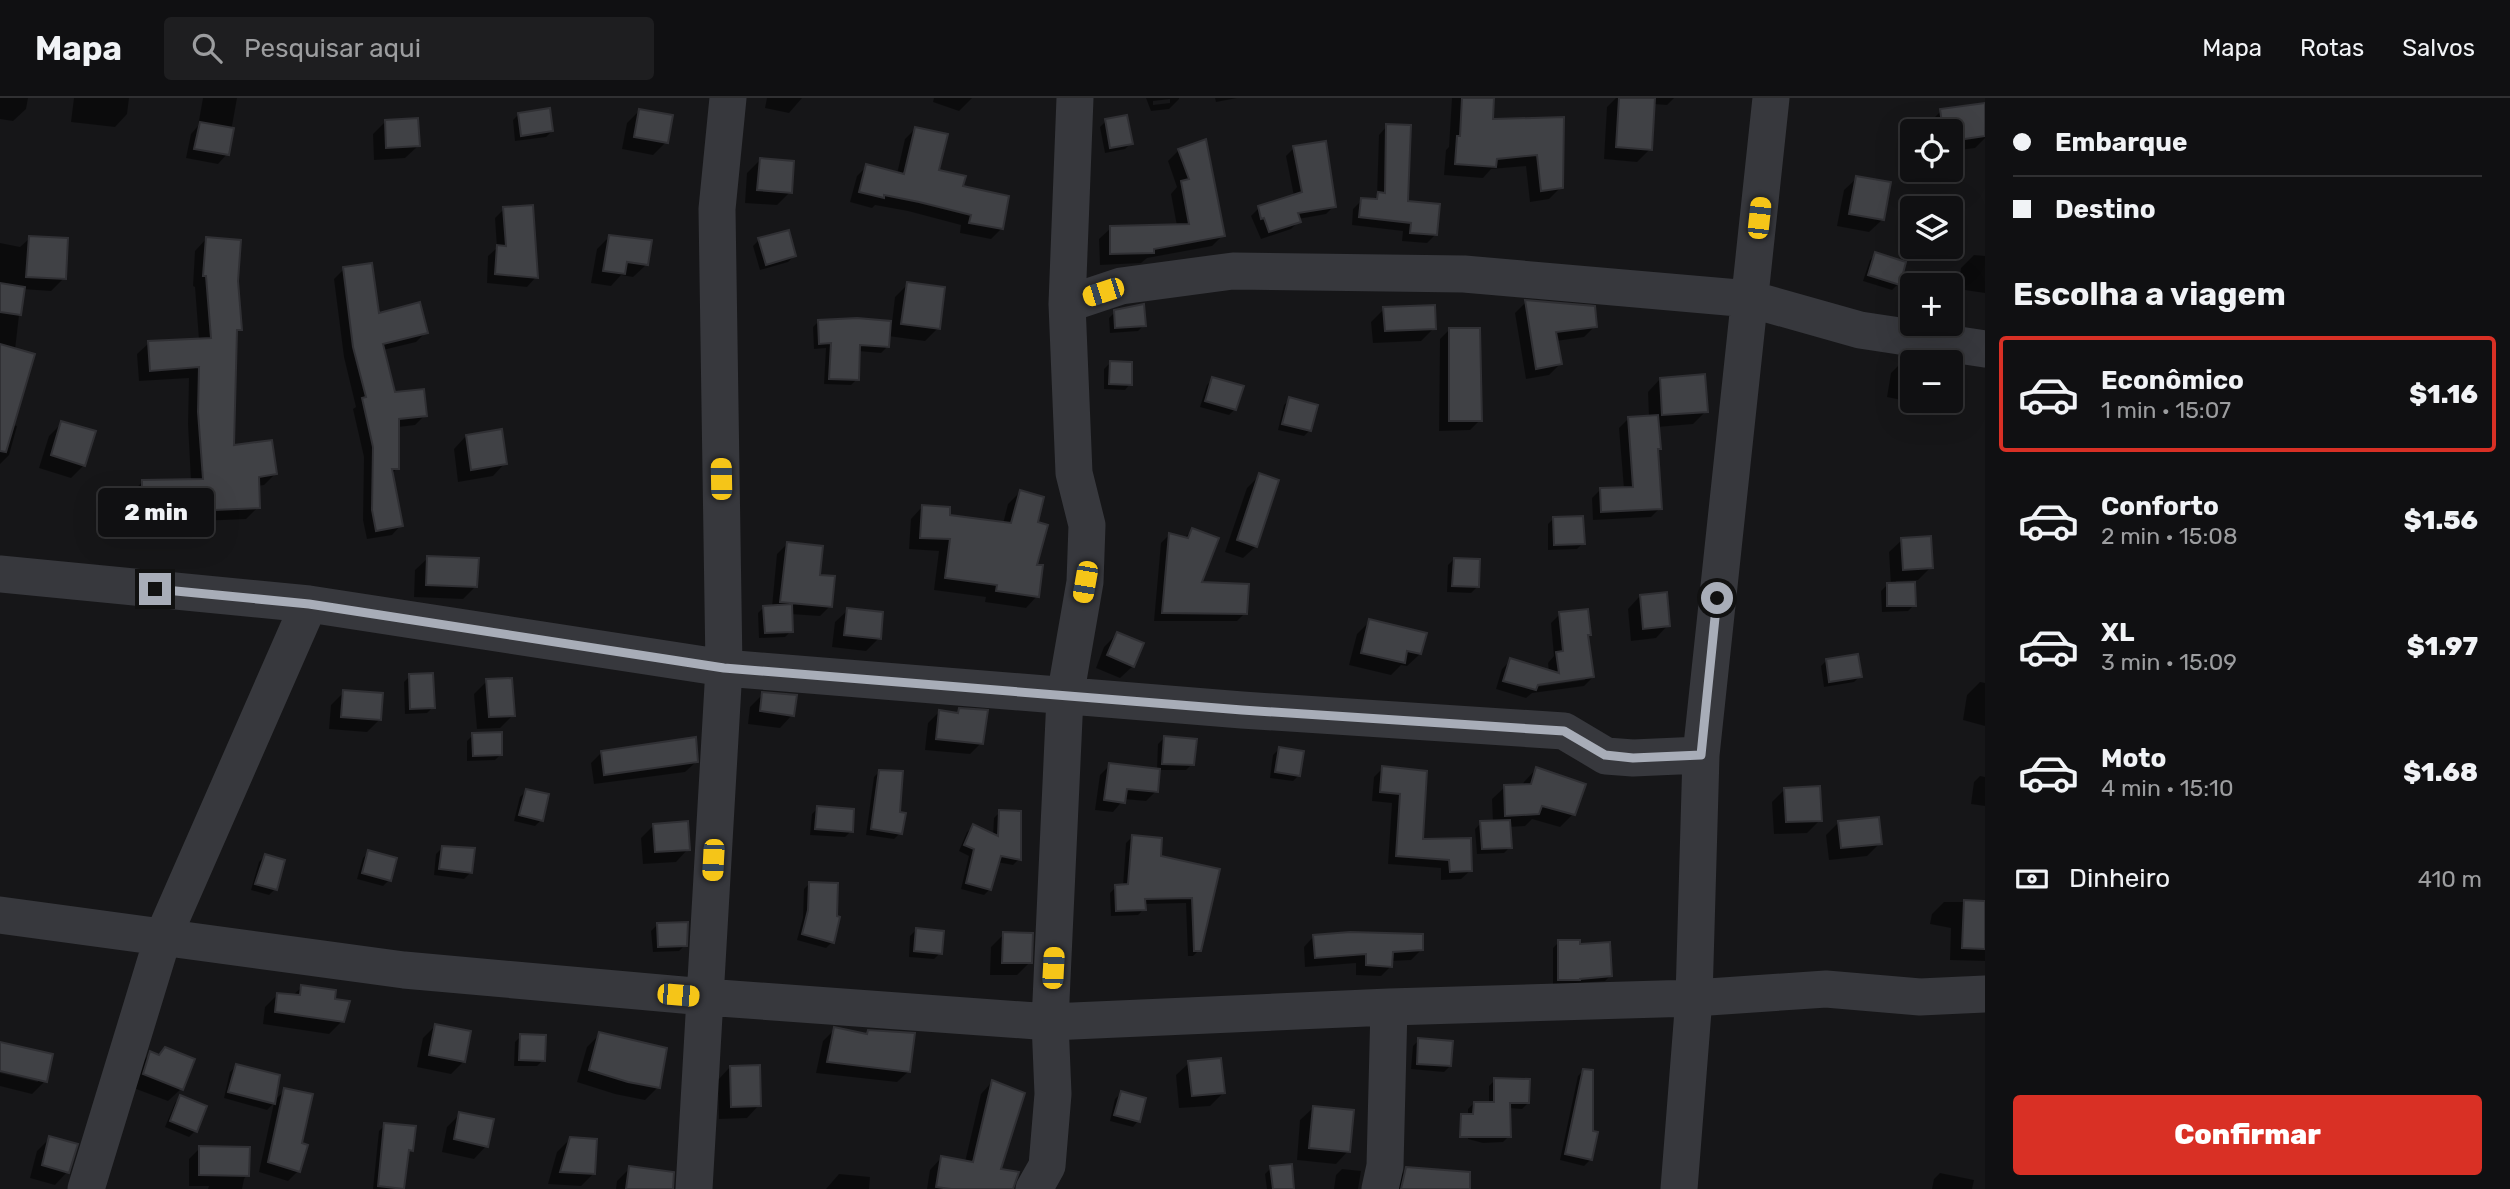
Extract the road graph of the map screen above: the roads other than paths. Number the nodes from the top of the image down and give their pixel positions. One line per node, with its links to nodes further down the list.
1 (728, 98): 9 (street)
2 (1075, 98): 5 (street)
3 (1772, 98): 4 (street)
4 (1750, 299): 5 (street); 6 (street); 11 (street)
5 (1067, 304): 10 (street)
6 (1985, 349)
7 (0, 574): 8 (street)
8 (309, 604): 9 (street); 13 (street)
9 (724, 668): 10 (street); 15 (street)
10 (1065, 697): 11 (street); 18 (street)
11 (1701, 755): 16 (street)
12 (0, 915): 13 (street)
13 (163, 937): 15 (street); 19 (street)
14 (1985, 994): 16 (street)
15 (705, 997): 18 (street); 20 (street)
16 (1694, 998): 17 (street); 23 (street)
17 (1389, 1007): 18 (street); 22 (street)
18 (1050, 1021): 21 (street)
19 (86, 1189)
20 (694, 1189)
21 (1034, 1189)
22 (1380, 1189)
23 (1679, 1189)

